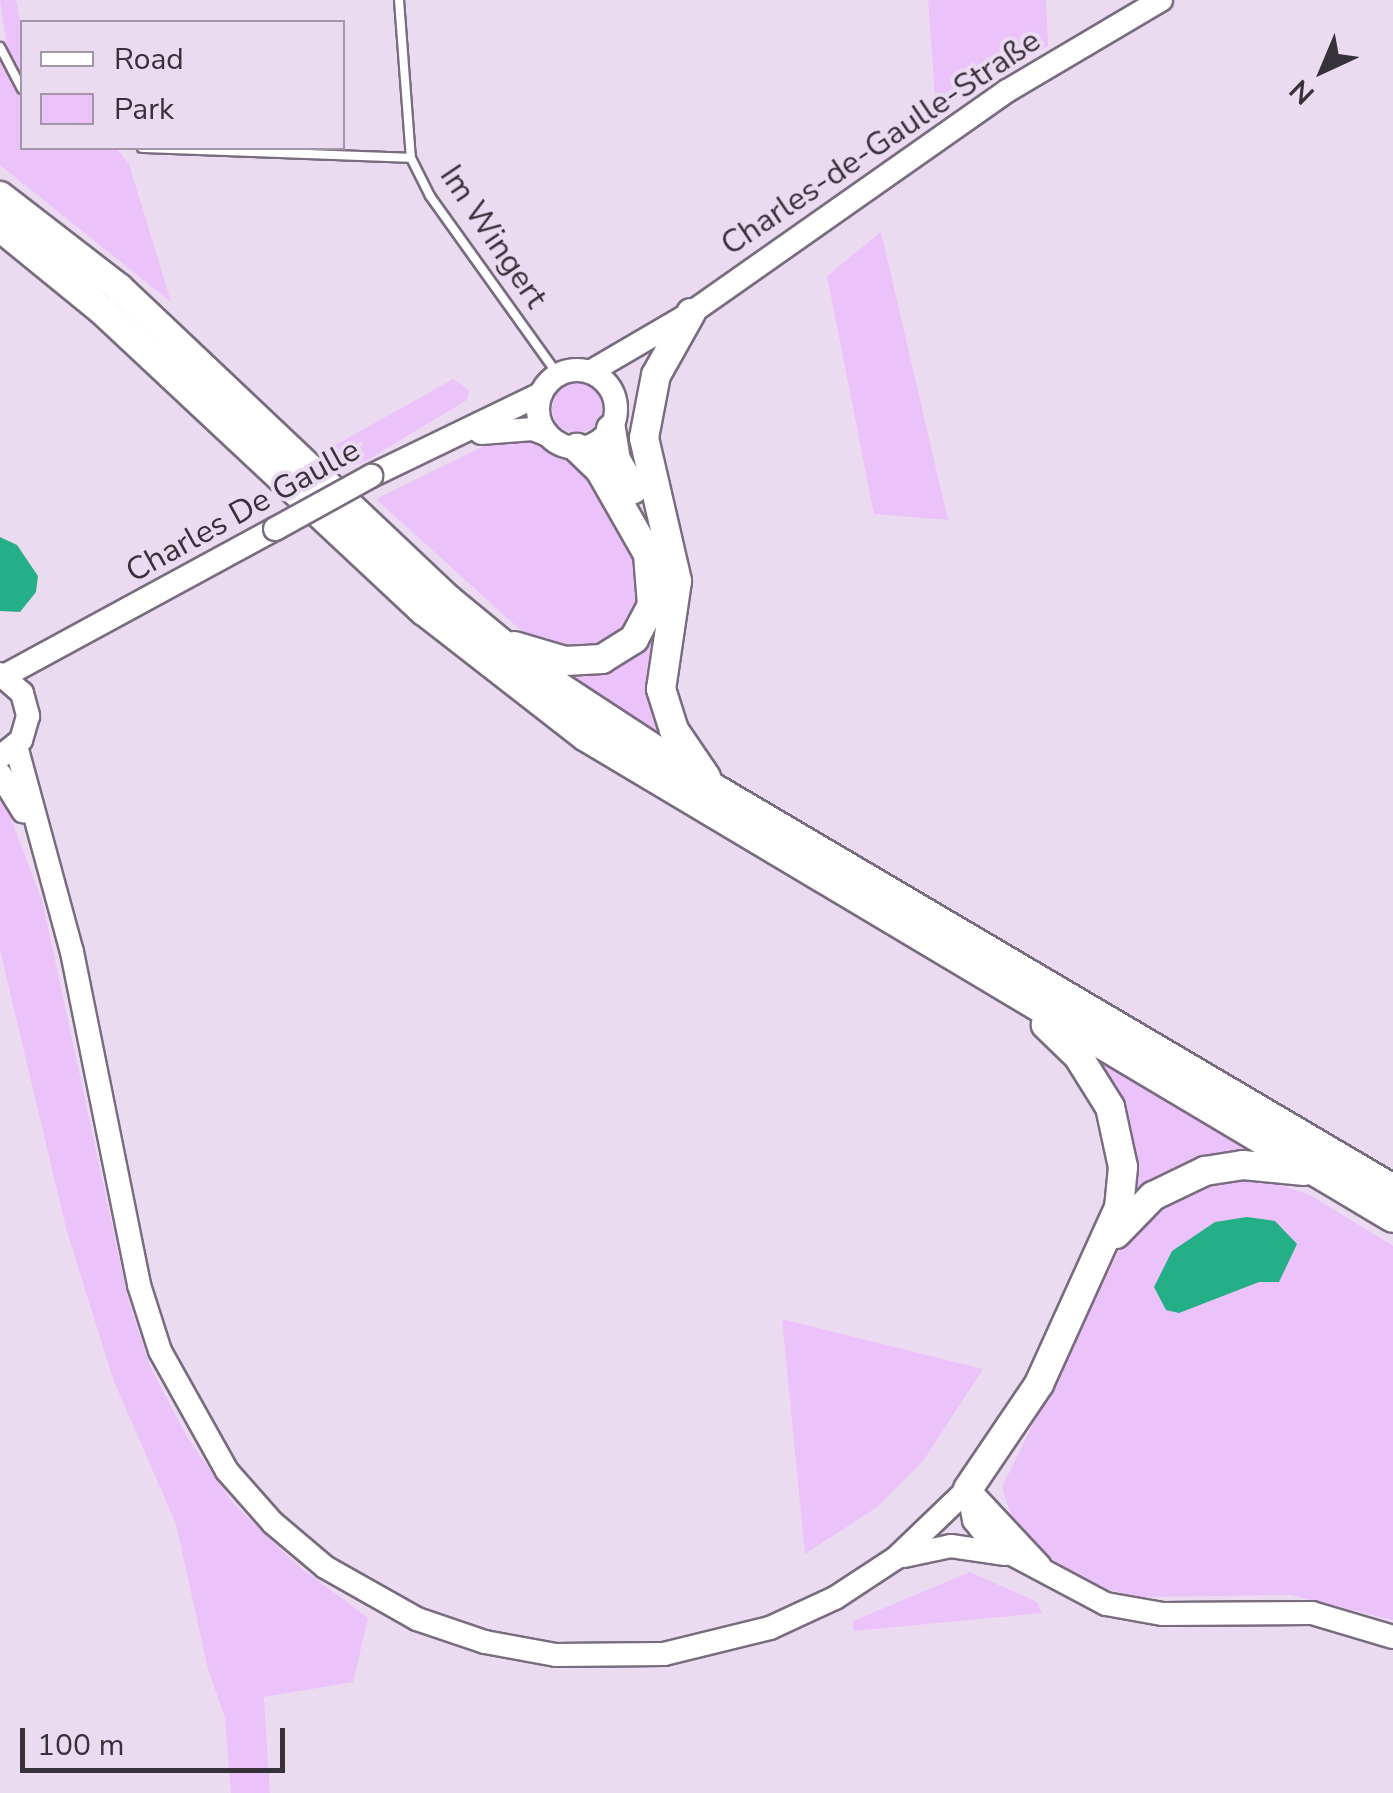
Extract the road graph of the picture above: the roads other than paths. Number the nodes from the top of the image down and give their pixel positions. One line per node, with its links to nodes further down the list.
1 (399, 0): 6 (lane, Im Wingert)
2 (1162, 0): 9 (street, Charles-de-Gaulle-Straße)
3 (0, 47): 4 (lane)
4 (20, 85)
5 (196, 150): 6 (lane)
6 (410, 158): 11 (lane, Im Wingert)
7 (0, 196): 20 (highway)
8 (0, 227): 27 (highway)
9 (691, 313): 10 (street, Charles-de-Gaulle-Straße); 13 (street, Charles-de-Gaulle-Straße); 18 (highway)
10 (590, 372): 11 (street); 13 (street)
11 (558, 375): 12 (street)
12 (541, 394): 15 (street); 16 (street, Charles De Gaulle)
13 (616, 401): 14 (street)
14 (611, 429): 17 (street); 18 (highway)
15 (548, 435): 16 (street, Charles De Gaulle); 17 (street)
16 (439, 442): 19 (street, Charles De Gaulle, bridge)
17 (577, 448): 20 (highway)
18 (669, 545): 25 (highway)
19 (80, 639): 21 (street, Charles De Gaulle); 22 (street, Charles De Gaulle)
20 (498, 642): 25 (highway)
21 (2, 675): 22 (street)
22 (26, 701): 23 (street)
23 (8, 752): 26 (street)
24 (0, 774): 26 (street)
25 (712, 787): 29 (highway)
26 (49, 864): 34 (street)
27 (1010, 991): 28 (highway); 31 (highway)
28 (1315, 1172): 30 (highway); 31 (highway)
29 (1393, 1188)
30 (1393, 1218)
31 (1106, 1247): 32 (highway)
32 (968, 1489): 33 (street); 34 (street); 35 (street)
33 (1006, 1554): 34 (street); 35 (street)
34 (896, 1558)
35 (1053, 1580): 36 (street)
36 (1393, 1637)

